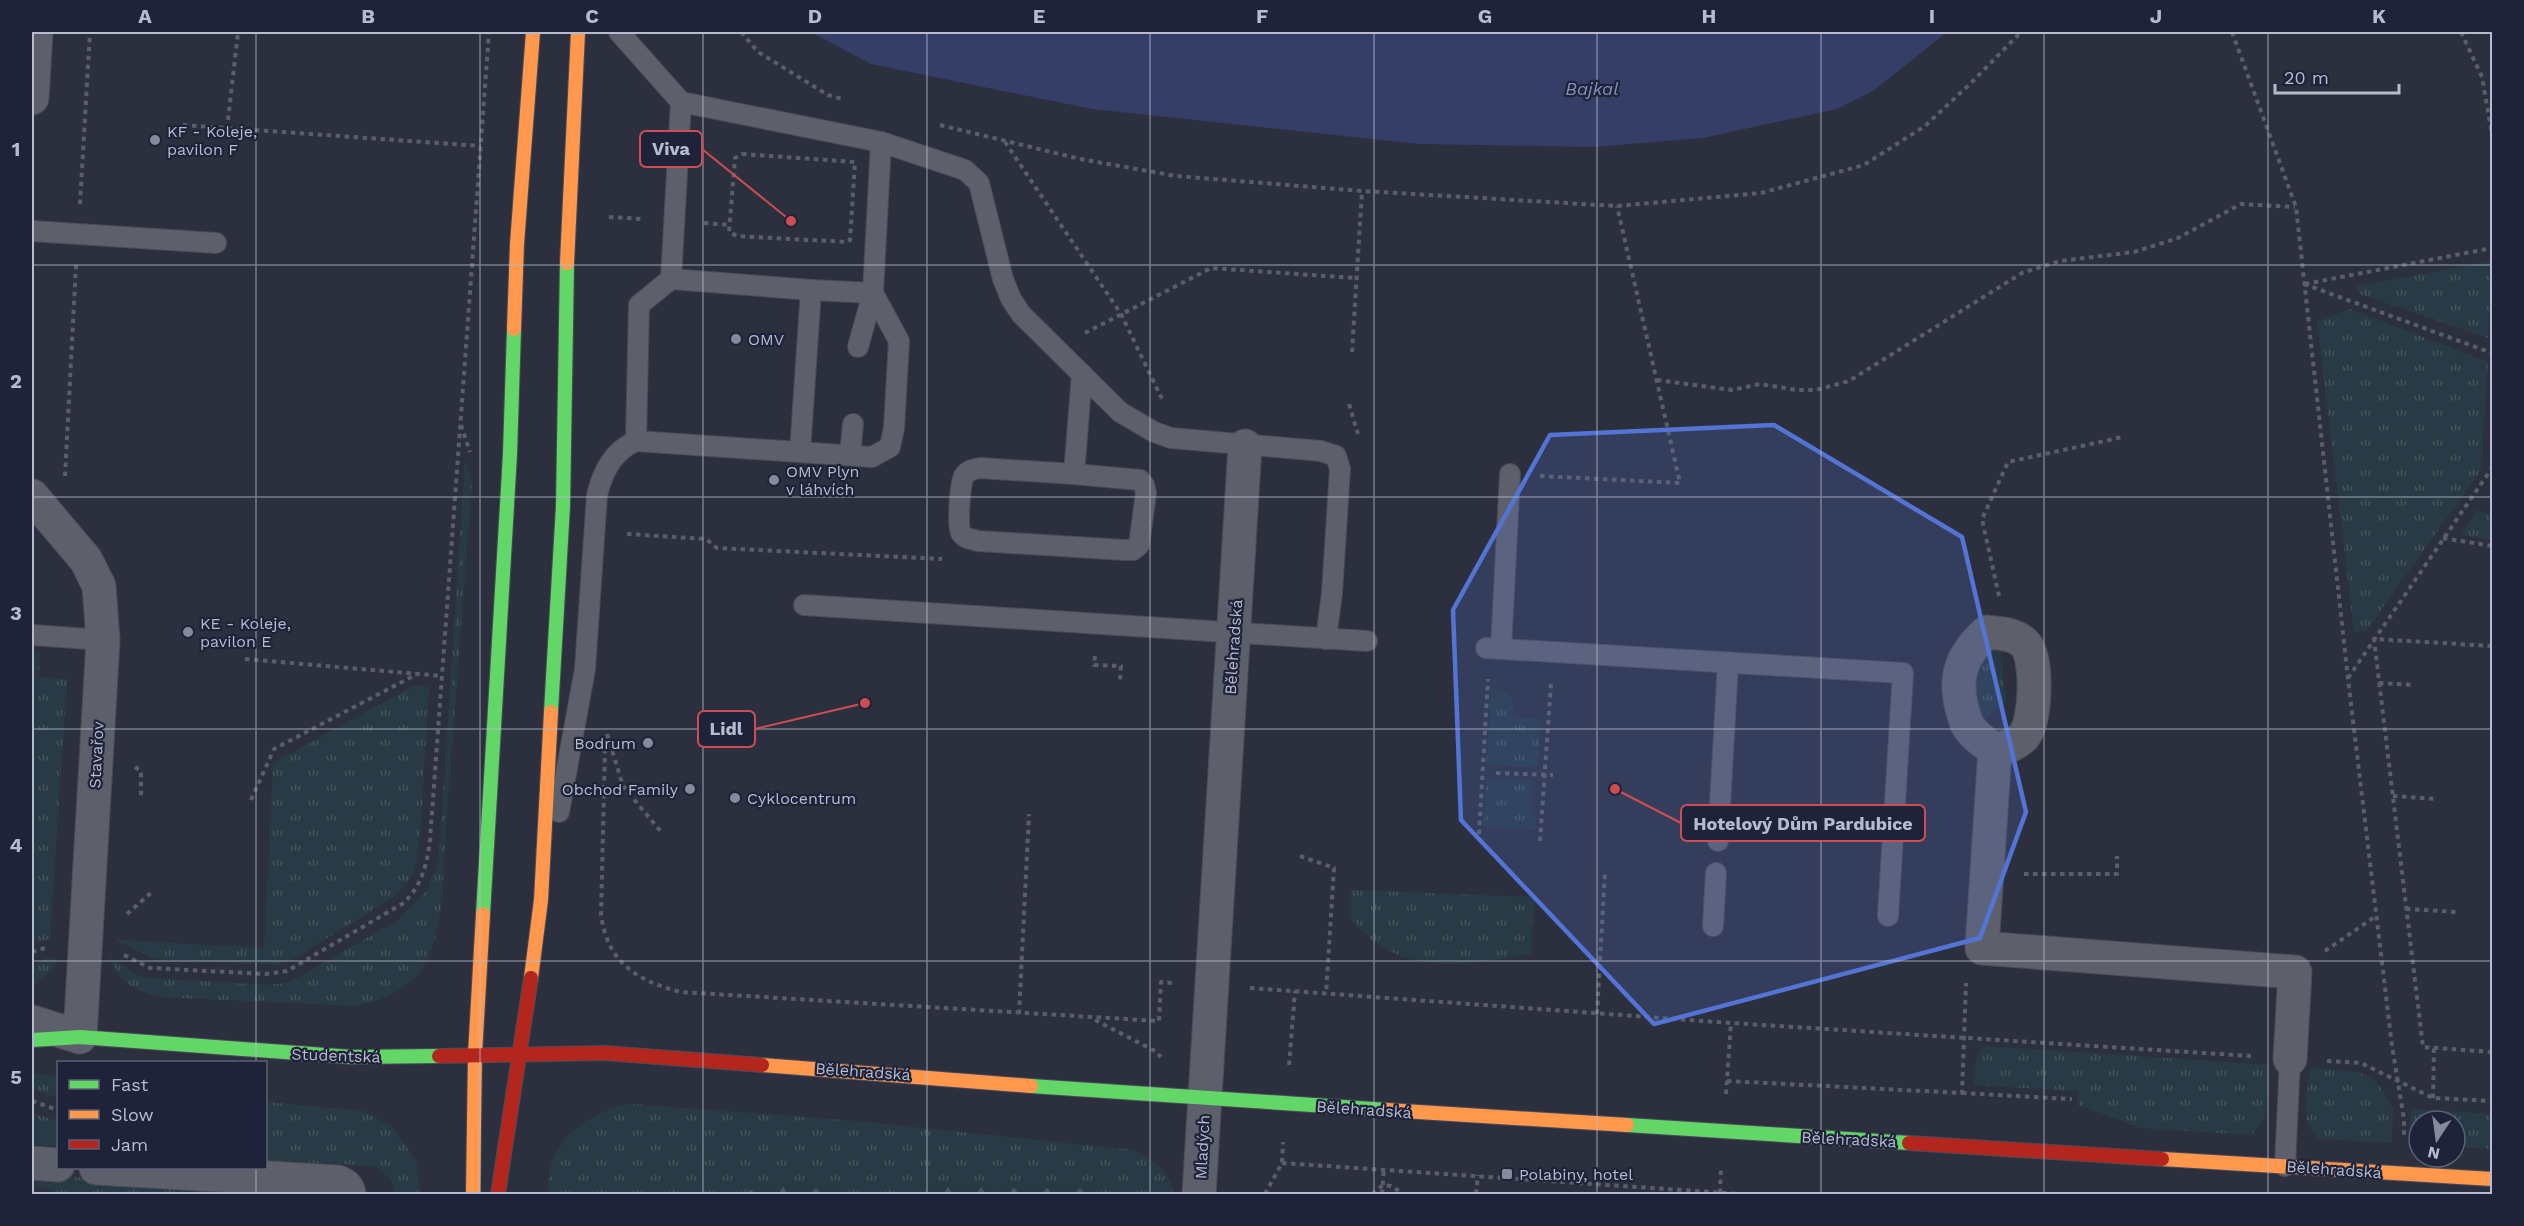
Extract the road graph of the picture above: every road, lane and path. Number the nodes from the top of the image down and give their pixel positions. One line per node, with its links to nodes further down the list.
1 (36, 32): 12 (street)
2 (90, 32): 28 (path)
3 (238, 32): 17 (path)
4 (489, 32): 21 (path)
5 (533, 32): 121 (street)
6 (578, 32): 100 (street)
7 (619, 32): 13 (lane)
8 (741, 32): 14 (path)
9 (2021, 32): 23 (path)
10 (2232, 32): 24 (path)
11 (2462, 32): 18 (path)
12 (32, 98)
13 (681, 102): 19 (lane); 33 (lane)
14 (850, 102)
15 (929, 123): 20 (path)
16 (183, 125): 17 (path)
17 (227, 129): 21 (path)
18 (2493, 134)
19 (881, 142): 36 (lane); 42 (lane)
20 (1005, 142): 22 (path); 37 (path)
21 (481, 146): 76 (path)
22 (1362, 191): 23 (path); 32 (path)
23 (1617, 206): 43 (path)
24 (2296, 207): 34 (path); 43 (path)
25 (609, 217): 26 (path)
26 (652, 219)
27 (32, 231): 28 (lane)
28 (78, 235): 30 (lane); 56 (path)
29 (734, 235): 29 (path)
30 (216, 243)
31 (2493, 248): 34 (path)
32 (1355, 278): 37 (path); 40 (path)
33 (671, 279): 35 (lane); 48 (lane)
34 (2304, 284): 41 (path); 77 (path)
35 (811, 290): 36 (lane); 51 (lane)
36 (873, 293): 39 (lane); 52 (lane)
37 (1121, 314): 38 (path); 49 (path)
38 (1083, 334)
39 (858, 347)
40 (1352, 352)
41 (2493, 353)
42 (1082, 374): 49 (lane); 54 (lane)
43 (1657, 380): 55 (path)
44 (1349, 404): 46 (path)
45 (853, 424): 52 (lane)
46 (1358, 432)
47 (2123, 437): 63 (path)
48 (636, 441): 51 (lane); 100 (lane)
49 (1191, 441): 50 (lane)
50 (1245, 446): 64 (street, Bělehradská); 66 (lane)
51 (800, 452): 52 (lane)
52 (850, 455)
53 (2493, 468): 60 (path)
54 (1074, 474): 59 (lane); 59 (lane)
55 (1510, 474): 71 (lane)
56 (64, 484)
57 (32, 496): 68 (street, Stavařov)
58 (622, 533): 59 (path)
59 (967, 538)
60 (2443, 538): 61 (path); 67 (path)
61 (2493, 546)
62 (804, 605): 64 (lane)
63 (2002, 607)
64 (1233, 634): 66 (lane); 110 (street, Bělehradská)
65 (32, 635): 68 (lane)
66 (1326, 639): 69 (lane)
67 (2374, 639): 70 (path); 77 (path); 78 (path)
68 (104, 640): 107 (street, Stavařov)
69 (1367, 641)
70 (2493, 645)
71 (1492, 648): 72 (lane); 91 (path)
72 (1553, 652): 74 (lane); 83 (path)
73 (245, 659): 75 (path)
74 (1728, 663): 93 (lane); 104 (lane)
75 (417, 674): 76 (path); 88 (path)
76 (442, 676): 107 (path)
77 (2348, 679): 105 (path)
78 (2379, 683): 79 (path); 86 (path)
79 (2415, 685)
80 (1995, 750): 109 (street)
81 (129, 763): 85 (path)
82 (1496, 773): 83 (path)
83 (1545, 774): 84 (path); 92 (path)
84 (1553, 774)
85 (141, 796)
86 (2393, 796): 87 (path); 101 (path)
87 (2437, 799)
88 (251, 800)
89 (1029, 814): 112 (path)
90 (662, 833): 112 (path)
91 (1479, 834)
92 (1540, 841)
93 (1718, 841)
94 (1300, 856): 111 (path)
95 (2117, 856): 98 (path)
96 (1605, 871): 113 (path)
97 (1716, 873): 106 (lane)
98 (2017, 874)
99 (153, 891): 102 (path)
100 (541, 900): 120 (street)
101 (2406, 909): 103 (path); 118 (path)
102 (131, 910)
103 (2457, 912)
104 (1888, 916)
105 (2376, 916): 109 (path); 123 (path)
106 (1713, 926)
107 (85, 949): 115 (street, Stavařov)
108 (1967, 972): 116 (path)
109 (2295, 972): 122 (street)
110 (1211, 986): 111 (path); 112 (path); 127 (street, Bělehradská)
111 (1326, 994): 113 (path)
112 (1019, 1014)
113 (1597, 1014): 116 (path)
114 (32, 1022): 115 (street, Studentská)
115 (80, 1036): 117 (street, Studentská); 121 (street, Studentská)
116 (1964, 1037): 122 (path); 125 (path)
117 (32, 1040)
118 (2434, 1048): 119 (path); 126 (path)
119 (2493, 1052)
120 (521, 1054): 121 (street, Studentská); 127 (street, Bělehradská); 142 (street)
121 (475, 1055): 141 (street)
122 (2290, 1059): 123 (path); 134 (lane)
123 (2396, 1079): 126 (path)
124 (1727, 1081): 125 (path)
125 (1962, 1093): 128 (path)
126 (2433, 1098): 130 (path)
127 (1205, 1099): 134 (street, Bělehradská); 143 (street, Mladých)
128 (2072, 1099)
129 (32, 1101): 131 (path)
130 (2493, 1101)
131 (57, 1110)
132 (32, 1163): 133 (street)
133 (57, 1165)
134 (2285, 1166): 138 (street, Bělehradská)
135 (128, 1169): 140 (street)
136 (1384, 1169): 137 (path); 139 (path); 144 (path)
137 (1478, 1174): 148 (path); 149 (path)
138 (2493, 1179)
139 (1383, 1185): 145 (path); 146 (path); 147 (path)
140 (349, 1194)
141 (472, 1194)
142 (498, 1194)
143 (1199, 1194)
144 (1265, 1194)
145 (1372, 1194)
146 (1382, 1194)
147 (1404, 1194)
148 (1476, 1194)
149 (1740, 1194)

